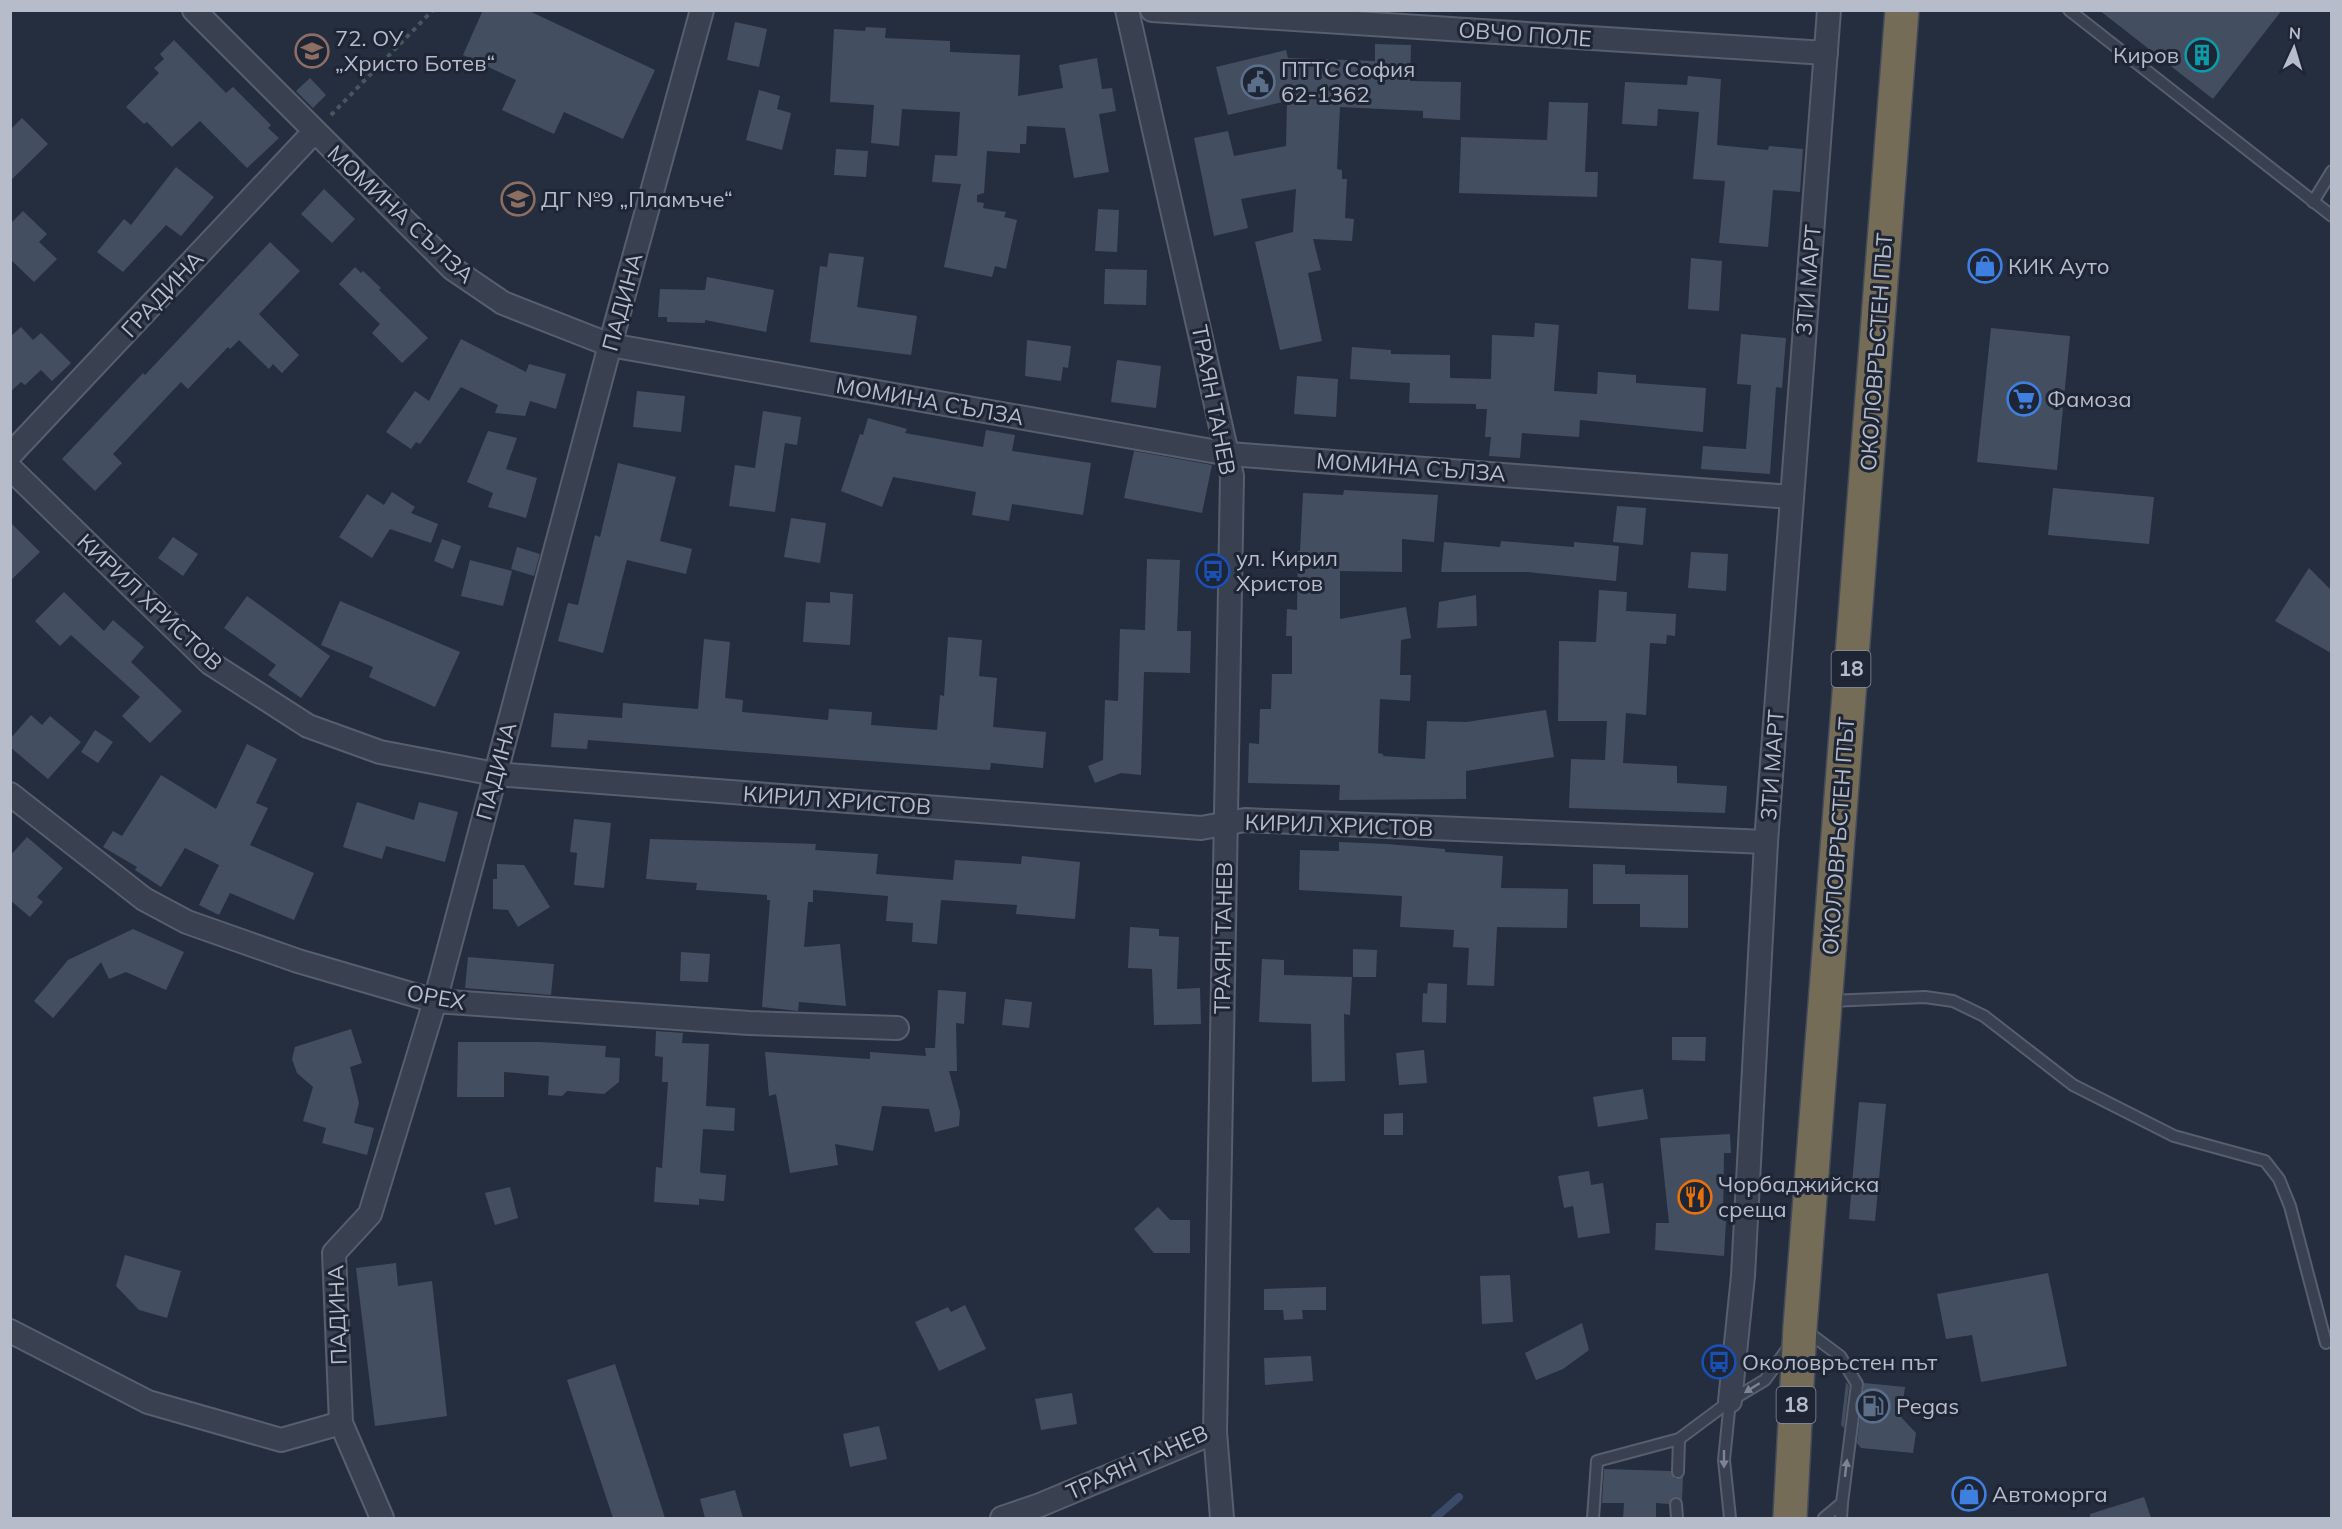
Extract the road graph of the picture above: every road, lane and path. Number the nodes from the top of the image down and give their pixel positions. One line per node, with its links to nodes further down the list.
1 (194, 10): 11 (street, МОМИНА СЪЛЗА)
2 (433, 10): 11 (path)
3 (702, 10): 15 (street, ПАДИНА)
4 (1127, 10): 16 (street, ТРАЯН ТАНЕВ)
5 (1152, 10): 9 (street, ОВЧО ПОЛЕ)
6 (1829, 10): 10 (street, 3ТИ МАРТ)
7 (1902, 10): 25 (highway, ОКОЛОВРЪСТЕН ПЪТ / 18)
8 (2069, 10): 13 (lane)
9 (1412, 19): 10 (street, ОВЧО ПОЛЕ)
10 (1826, 53): 19 (street, 3ТИ МАРТ)
11 (313, 133): 15 (street, МОМИНА СЪЛЗА); 17 (street, ГРАДИНА)
12 (2331, 171): 13 (lane)
13 (2313, 202): 14 (lane)
14 (2331, 216)
15 (610, 345): 16 (street, МОМИНА СЪЛЗА); 20 (street, ПАДИНА)
16 (1229, 454): 19 (street, МОМИНА СЪЛЗА); 22 (street, ТРАЯН ТАНЕВ)
17 (10, 455)
18 (10, 468): 20 (street, КИРИЛ ХРИСТОВ)
19 (1791, 496): 23 (street, 3ТИ МАРТ)
20 (495, 774): 22 (street, КИРИЛ ХРИСТОВ); 24 (street, ПАДИНА)
21 (16, 800): 24 (street, ОРЕХ)
22 (1225, 824): 23 (street, КИРИЛ ХРИСТОВ); 32 (street, ТРАЯН ТАНЕВ)
23 (1766, 842): 30 (street, 3ТИ МАРТ)
24 (435, 1001): 26 (street, ОРЕХ); 31 (street, ПАДИНА)
25 (1825, 1002): 27 (highway, ОКОЛОВРЪСТЕН ПЪТ / 18); 29 (lane)
26 (897, 1028)
27 (1800, 1327): 30 (lane, one-way to 30); 35 (lane, one-way to 27); 43 (highway, ОКОЛОВРЪСТЕН ПЪТ / 18)
28 (10, 1331): 31 (street)
29 (2326, 1343)
30 (1730, 1401): 33 (lane); 42 (lane, 3ТИ МАРТ, one-way to 42)
31 (341, 1423): 37 (street, ПАДИНА)
32 (1215, 1432): 38 (street, ТРАЯН ТАНЕВ); 39 (street)
33 (1679, 1438): 34 (lane); 40 (lane)
34 (1678, 1472)
35 (1842, 1503): 44 (lane); 45 (lane)
36 (1676, 1504): 41 (lane)
37 (382, 1518)
38 (1002, 1518)
39 (1222, 1518)
40 (1593, 1518)
41 (1677, 1518)
42 (1730, 1518)
43 (1790, 1518)
44 (1824, 1518)
45 (1841, 1518)

